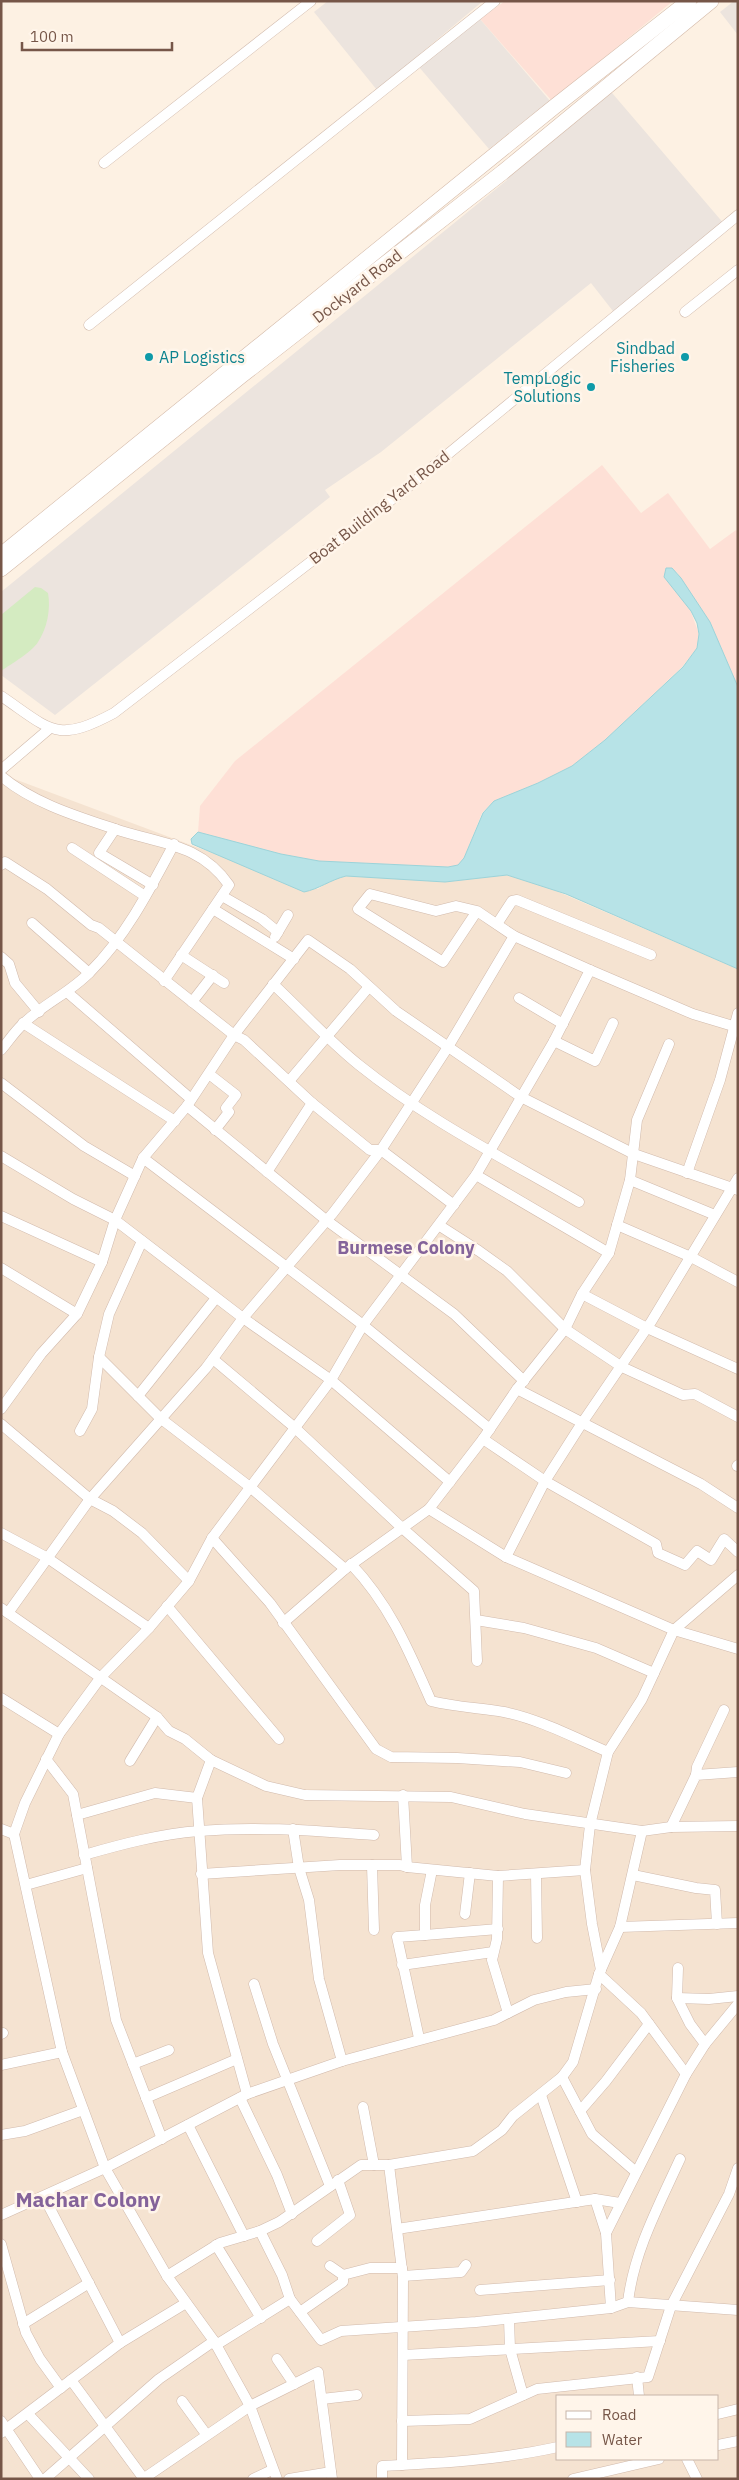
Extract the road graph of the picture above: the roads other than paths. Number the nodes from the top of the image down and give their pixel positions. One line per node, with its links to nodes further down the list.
1 (311, 1): 5 (street)
2 (495, 1): 9 (street)
3 (689, 1): 10 (street, Dockyard Road)
4 (711, 1): 10 (street, Dockyard Road)
5 (104, 163)
6 (738, 215): 14 (street, Boat Building Yard Road)
7 (738, 270): 8 (street)
8 (686, 312)
9 (89, 325)
10 (237, 372): 11 (street, Dockyard Road); 12 (street, Dockyard Road)
11 (1, 555)
12 (1, 569)
13 (1, 696): 14 (street)
14 (49, 729): 15 (street)
15 (1, 770)
16 (1, 776): 17 (street)
17 (116, 829): 18 (street); 21 (street)
18 (174, 844): 21 (street); 23 (street)
19 (72, 848): 22 (street)
20 (1, 865): 31 (street)
21 (152, 885): 22 (street)
22 (146, 896): 31 (street)
23 (222, 896): 24 (street); 29 (street)
24 (213, 909): 32 (street); 33 (street)
25 (477, 911): 25 (street); 28 (street)
26 (288, 915): 29 (street)
27 (32, 923): 38 (street)
28 (497, 924): 30 (street); 34 (street)
29 (278, 932): 32 (street)
30 (514, 936): 37 (street); 57 (street)
31 (115, 943): 38 (street); 40 (street)
32 (269, 944): 36 (street)
33 (181, 955): 39 (street); 40 (street)
34 (652, 955)
35 (1, 957): 47 (street)
36 (294, 959): 42 (street); 43 (street)
37 (590, 970): 51 (street); 52 (street)
38 (90, 973): 44 (street)
39 (213, 976): 41 (street); 46 (street)
40 (164, 981): 46 (street)
41 (224, 982)
42 (273, 984): 53 (street); 54 (street)
43 (368, 988): 54 (street); 57 (street)
44 (67, 992): 47 (street); 63 (street)
45 (519, 998): 51 (street)
46 (192, 1002): 53 (street)
47 (39, 1012): 50 (street)
48 (738, 1013): 52 (street)
49 (613, 1023): 55 (street)
50 (23, 1024): 58 (street); 66 (street)
51 (563, 1024): 55 (street)
52 (733, 1026): 74 (street)
53 (234, 1035): 59 (street); 60 (street)
54 (328, 1036): 60 (street); 64 (street)
55 (554, 1041): 62 (street)
56 (669, 1044): 70 (street)
57 (448, 1047): 62 (street); 64 (street)
58 (1, 1050)
59 (209, 1074): 63 (street); 67 (street)
60 (290, 1080): 65 (street)
61 (1, 1082): 76 (street)
62 (522, 1097): 69 (street); 70 (street)
63 (189, 1102): 66 (street); 67 (street)
64 (412, 1102): 68 (street); 69 (street)
65 (312, 1103): 68 (street); 73 (street)
66 (175, 1121): 72 (street)
67 (215, 1130): 73 (street)
68 (381, 1150): 80 (street); 84 (street)
69 (492, 1152): 75 (street); 79 (street)
70 (634, 1154): 74 (street); 77 (street)
71 (1, 1156): 83 (street)
72 (143, 1158): 76 (street); 91 (street)
73 (267, 1172): 84 (street)
74 (686, 1174): 78 (street)
75 (476, 1175): 80 (street); 88 (street)
76 (135, 1176): 83 (street)
77 (630, 1180): 81 (street); 85 (street)
78 (736, 1185): 81 (street)
79 (579, 1202)
80 (454, 1205): 86 (street)
81 (715, 1214): 89 (street)
82 (1, 1216): 90 (street)
83 (115, 1220): 87 (street); 90 (street)
84 (326, 1220): 91 (street); 93 (street)
85 (617, 1225): 88 (street); 89 (street)
86 (440, 1226): 93 (street); 101 (street)
87 (142, 1242): 96 (street); 102 (street)
88 (609, 1252): 95 (street)
89 (691, 1257): 94 (street); 100 (street)
90 (102, 1262): 97 (street)
91 (286, 1266): 98 (street); 99 (street)
92 (1, 1268): 97 (street)
93 (400, 1276): 99 (street); 107 (street)
94 (738, 1282)
95 (582, 1294): 100 (street); 101 (street)
96 (216, 1298): 98 (street); 109 (street)
97 (77, 1314): 110 (street)
98 (243, 1318): 103 (street); 106 (street)
99 (363, 1325): 106 (street); 116 (street)
100 (647, 1328): 104 (street); 105 (street)
101 (565, 1329): 104 (street); 107 (street)
102 (99, 1357): 109 (street); 117 (street)
103 (213, 1359): 112 (street); 115 (street)
104 (622, 1367): 111 (street); 113 (street)
105 (738, 1369)
106 (330, 1380): 115 (street); 120 (street)
107 (524, 1381): 108 (street)
108 (517, 1389): 113 (street); 116 (street)
109 (138, 1396): 112 (street)
110 (1, 1409)
111 (738, 1417)
112 (160, 1418): 121 (street); 122 (street)
113 (582, 1423): 119 (street); 123 (street)
114 (1, 1424): 122 (street)
115 (294, 1426): 121 (street); 125 (street)
116 (490, 1429): 118 (street)
117 (80, 1431)
118 (483, 1439): 119 (street); 120 (street)
119 (545, 1481): 128 (street); 130 (street)
120 (450, 1482): 124 (street)
121 (250, 1487): 127 (street); 131 (street)
122 (90, 1499): 129 (street); 133 (street)
123 (738, 1508)
124 (429, 1509): 125 (street); 130 (street)
125 (401, 1527): 131 (street); 136 (street)
126 (1, 1533): 129 (street)
127 (212, 1538): 133 (street); 137 (street)
128 (738, 1552)
129 (46, 1557): 135 (street); 138 (street)
130 (506, 1557): 139 (street)
131 (348, 1566): 137 (street); 149 (street)
132 (738, 1574): 139 (street)
133 (189, 1581): 134 (street)
134 (166, 1606): 138 (street); 148 (street)
135 (5, 1611): 143 (street)
136 (476, 1620): 141 (street); 142 (street)
137 (283, 1622): 154 (street)
138 (149, 1628): 143 (street)
139 (674, 1630): 140 (street); 142 (street)
140 (738, 1650)
141 (477, 1661)
142 (654, 1672): 149 (street)
143 (101, 1677): 146 (street); 147 (street)
144 (1, 1698): 147 (street)
145 (724, 1710): 155 (street)
146 (157, 1717): 151 (street); 152 (street)
147 (59, 1734): 150 (street)
148 (279, 1739)
149 (608, 1752): 159 (street)
150 (46, 1759): 158 (street); 166 (street)
151 (211, 1760): 156 (street); 157 (street)
152 (130, 1761)
153 (738, 1772): 155 (street)
154 (566, 1773)
155 (696, 1776): 161 (street)
156 (403, 1795): 159 (street); 170 (street)
157 (196, 1798): 158 (street); 164 (street)
158 (77, 1815): 168 (street)
159 (590, 1825): 165 (street); 174 (street)
160 (738, 1826): 161 (street)
161 (671, 1827): 165 (street)
162 (1, 1829): 166 (street)
163 (293, 1829): 164 (street); 167 (street); 172 (street)
164 (199, 1831): 168 (street); 176 (street)
165 (642, 1831): 178 (street)
166 (14, 1834): 180 (street)
167 (374, 1835)
168 (84, 1855): 171 (street)
169 (372, 1865): 170 (street); 172 (street); 186 (street)
170 (407, 1867): 173 (street)
171 (87, 1868): 180 (street); 207 (street)
172 (299, 1868): 176 (street); 205 (street)
173 (432, 1870): 175 (street); 187 (street)
174 (585, 1870): 177 (street); 192 (street)
175 (470, 1873): 179 (street); 181 (street)
176 (201, 1874): 204 (street)
177 (536, 1874): 179 (street); 188 (street)
178 (633, 1875): 182 (street); 184 (street)
179 (498, 1876): 185 (street)
180 (26, 1885): 203 (street)
181 (466, 1914)
182 (717, 1924): 183 (street); 184 (street)
183 (738, 1924)
184 (620, 1927): 192 (street)
185 (498, 1929): 187 (street); 189 (street)
186 (374, 1930)
187 (425, 1935): 190 (street)
188 (537, 1938)
189 (493, 1952): 190 (street); 198 (street)
190 (402, 1965): 200 (street)
191 (678, 1968): 196 (street)
192 (600, 1972): 194 (street); 199 (street)
193 (254, 1984): 210 (street)
194 (596, 1989): 198 (street); 209 (street)
195 (738, 1996): 196 (street)
196 (677, 1998): 201 (street)
197 (738, 2004): 201 (street)
198 (508, 2013): 200 (street)
199 (650, 2024): 208 (street); 216 (street)
200 (419, 2038): 205 (street)
201 (705, 2044): 208 (street)
202 (169, 2050): 207 (street)
203 (62, 2052): 206 (street); 215 (street)
204 (237, 2059): 212 (street); 213 (street)
205 (342, 2061): 210 (street)
206 (1, 2064)
207 (133, 2064): 213 (street)
208 (686, 2074): 225 (street)
209 (562, 2077): 211 (street); 216 (street)
210 (288, 2080): 212 (street); 226 (street)
211 (541, 2095): 222 (street); 229 (street)
212 (243, 2096): 217 (street); 231 (street)
213 (146, 2098): 219 (street)
214 (363, 2107): 221 (street)
215 (83, 2110): 218 (street); 223 (street)
216 (580, 2110): 225 (street)
217 (188, 2125): 219 (street); 236 (street)
218 (1, 2135)
219 (162, 2139): 223 (street)
220 (680, 2159): 249 (street)
221 (374, 2165): 222 (street); 226 (street)
222 (389, 2165): 233 (street)
223 (105, 2168): 227 (street); 244 (street)
224 (738, 2168): 251 (street)
225 (636, 2172): 230 (street)
226 (334, 2183): 231 (street); 237 (street)
227 (44, 2197): 232 (street); 246 (street)
228 (595, 2199): 229 (street); 230 (street); 235 (street)
229 (577, 2202): 233 (street)
230 (620, 2203): 235 (street)
231 (292, 2214): 234 (street)
232 (1, 2215)
233 (397, 2229): 242 (street)
234 (260, 2231): 236 (street); 248 (street)
235 (606, 2233): 245 (street)
236 (244, 2236): 239 (street)
237 (317, 2241)
238 (1, 2244): 257 (street)
239 (216, 2245): 244 (street); 255 (street)
240 (466, 2265): 242 (street)
241 (330, 2266): 243 (street)
242 (403, 2272): 243 (street); 258 (street)
243 (343, 2275): 254 (street)
244 (167, 2276): 250 (street)
245 (610, 2280): 247 (street); 252 (street)
246 (89, 2283): 257 (street); 260 (street)
247 (480, 2290)
248 (290, 2299): 254 (street); 255 (street)
249 (628, 2302): 251 (street); 252 (street)
250 (186, 2303): 260 (street); 261 (street)
251 (671, 2306): 253 (street); 259 (street)
252 (611, 2308): 256 (street)
253 (738, 2310)
254 (300, 2312): 258 (street)
255 (260, 2318): 261 (street)
256 (509, 2319): 258 (street); 262 (street)
257 (23, 2324): 268 (street)
258 (403, 2328): 263 (street)
259 (660, 2341): 262 (street); 265 (street)
260 (120, 2343): 266 (street)
261 (215, 2343): 274 (street); 279 (street)
262 (510, 2349): 263 (street); 270 (street)
263 (403, 2355): 278 (street)
264 (278, 2359): 267 (street)
265 (637, 2377): 270 (street); 271 (street)
266 (71, 2380): 268 (street); 279 (street)
267 (294, 2384): 272 (street); 274 (street)
268 (61, 2388): 276 (street)
269 (357, 2395): 272 (street)
270 (523, 2395): 278 (street)
271 (639, 2395)
272 (322, 2399): 290 (street)
273 (182, 2402): 281 (street)
274 (250, 2406): 281 (street); 289 (street)
275 (738, 2409): 277 (street)
276 (28, 2414): 280 (street); 285 (street)
277 (719, 2414)
278 (402, 2421): 288 (street)
279 (106, 2427): 285 (street); 295 (street)
280 (3, 2428): 292 (street)
281 (206, 2434): 295 (street)
282 (738, 2441): 283 (street)
283 (719, 2445)
284 (556, 2447): 288 (street)
285 (70, 2458): 293 (street); 294 (street)
286 (655, 2460): 291 (street)
287 (688, 2460): 300 (street)
288 (402, 2465): 298 (street)
289 (274, 2474): 296 (street)
290 (332, 2475): 297 (street)
291 (598, 2476): 299 (street)
292 (40, 2479)
293 (45, 2479)
294 (89, 2479)
295 (144, 2479)
296 (253, 2479)
297 (290, 2479)
298 (382, 2479)
299 (573, 2479)
300 (697, 2479)

